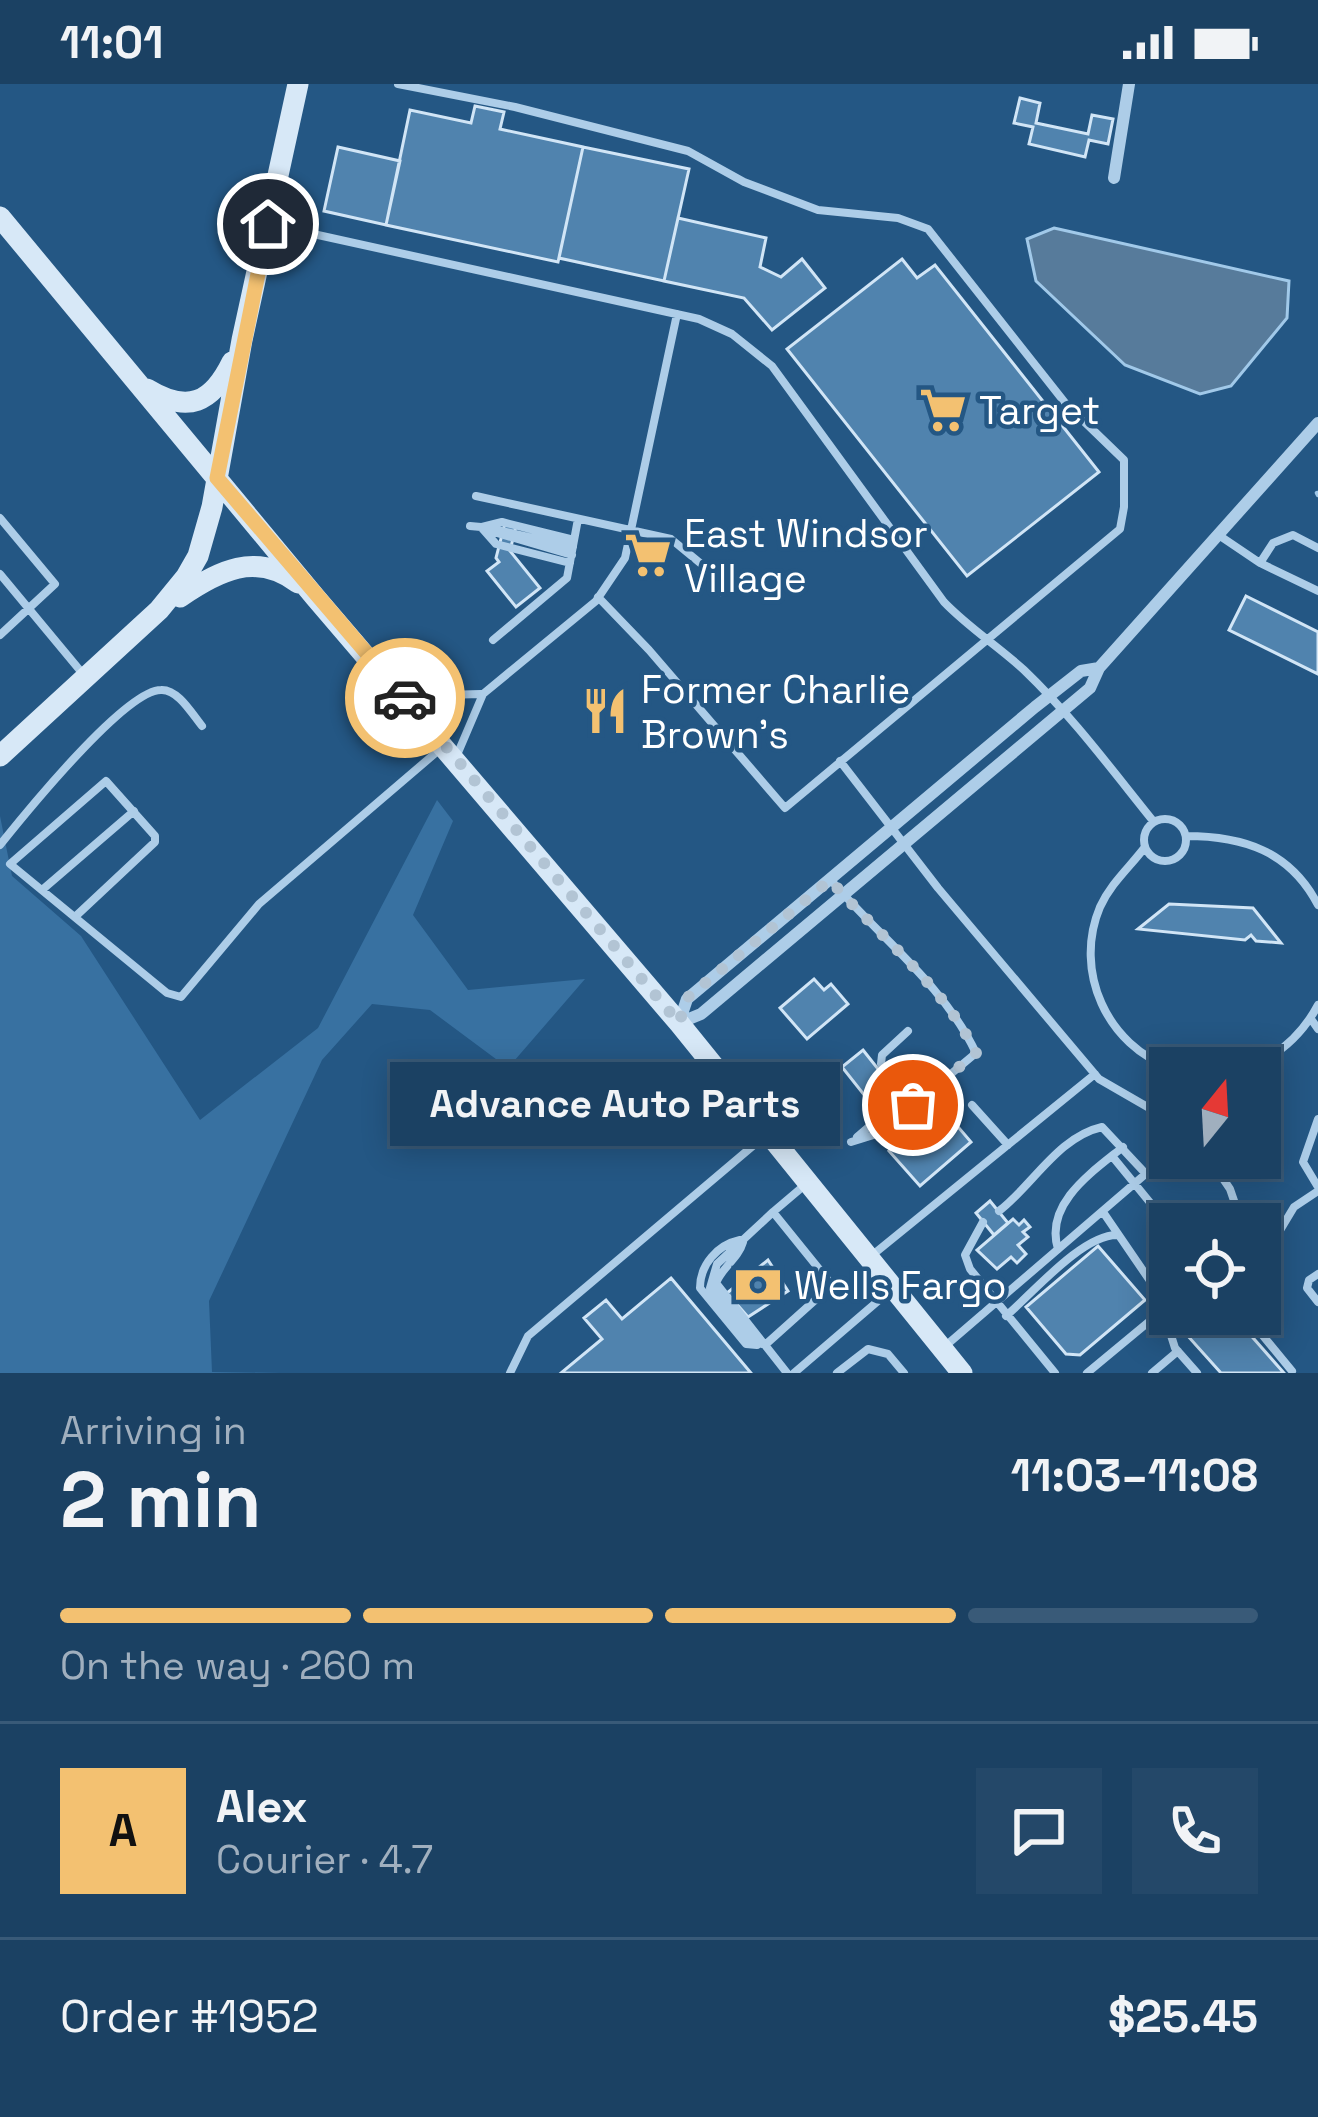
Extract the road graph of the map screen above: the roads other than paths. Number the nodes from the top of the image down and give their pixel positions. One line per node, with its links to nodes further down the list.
1 (298, 84): 6 (main road)
2 (398, 84): 29 (lane)
3 (1129, 84): 4 (street)
4 (1114, 178)
5 (0, 217): 9 (main road)
6 (268, 224): 7 (lane); 8 (main road)
7 (677, 314): 15 (lane); 29 (lane)
8 (242, 340): 9 (main road); 11 (main road)
9 (136, 382): 11 (main road)
10 (1318, 423): 16 (street)
11 (217, 478): 23 (main road); 26 (main road)
12 (476, 496): 14 (lane)
13 (0, 518): 25 (lane)
14 (578, 519): 15 (lane); 18 (lane)
15 (632, 528): 22 (lane); 24 (lane)
16 (1220, 536): 19 (lane); 30 (street)
17 (1318, 548): 19 (lane)
18 (572, 551): 18 (lane); 28 (lane)
19 (1261, 562): 21 (lane)
20 (0, 574): 25 (lane)
21 (1318, 591)
22 (721, 592)
23 (315, 597): 26 (main road); 33 (main road)
24 (598, 598): 32 (lane); 39 (lane)
25 (29, 610): 27 (lane); 31 (lane)
26 (159, 610): 31 (main road)
27 (0, 635)
28 (493, 640)
29 (985, 640): 34 (lane); 39 (lane)
30 (1100, 668): 34 (street); 35 (street)
31 (85, 676): 38 (main road)
32 (483, 694): 33 (lane); 37 (lane)
33 (404, 696): 37 (main road)
34 (1049, 697): 35 (lane); 42 (street)
35 (1064, 712): 41 (lane); 44 (street)
36 (202, 726): 45 (lane)
37 (451, 752): 53 (lane); 56 (main road)
38 (0, 756)
39 (840, 761): 42 (lane)
40 (134, 812): 48 (lane); 50 (lane); 53 (lane)
41 (1154, 822): 43 (lane); 46 (lane)
42 (893, 827): 44 (lane); 49 (street)
43 (1186, 836): 46 (lane); 52 (lane)
44 (905, 843): 51 (street); 61 (lane)
45 (0, 845)
46 (1145, 847): 60 (lane)
47 (0, 856): 48 (lane)
48 (10, 864): 50 (lane)
49 (830, 880): 51 (lane); 56 (street)
50 (42, 890): 53 (lane)
51 (844, 895): 56 (street); 58 (lane)
52 (1318, 905)
53 (76, 915)
54 (1318, 1005): 55 (lane)
55 (1310, 1019): 57 (lane); 59 (lane)
56 (679, 1023): 66 (main road)
57 (1318, 1029)
58 (908, 1030)
59 (1281, 1051)
60 (1149, 1058)
61 (1095, 1074): 64 (lane); 67 (lane)
62 (812, 1096): 66 (lane)
63 (972, 1105): 67 (lane)
64 (1149, 1107)
65 (1318, 1119): 73 (lane)
66 (768, 1135): 71 (main road); 97 (lane)
67 (1008, 1145): 82 (lane)
68 (1123, 1147): 69 (lane); 70 (lane); 75 (lane)
69 (1112, 1156): 72 (lane); 81 (lane)
70 (1147, 1174): 72 (lane)
71 (807, 1183): 76 (lane); 82 (main road)
72 (1135, 1184): 74 (lane); 77 (lane)
73 (1318, 1189): 79 (lane)
74 (1151, 1203)
75 (998, 1211)
76 (773, 1212): 92 (lane); 92 (lane)
77 (1103, 1213): 80 (lane); 81 (lane)
78 (983, 1222): 87 (lane)
79 (1281, 1229)
80 (1118, 1235): 84 (lane); 88 (lane)
81 (1059, 1250): 87 (lane)
82 (869, 1258): 85 (main road)
83 (1318, 1274): 86 (lane)
84 (1149, 1281)
85 (894, 1288): 93 (main road); 95 (lane)
86 (1318, 1302)
87 (995, 1303): 88 (lane); 93 (lane)
88 (1006, 1316): 103 (lane)
89 (1149, 1321): 104 (lane)
90 (1172, 1335): 94 (lane)
91 (1262, 1335): 96 (lane)
92 (765, 1345): 98 (lane)
93 (942, 1348): 102 (main road)
94 (1178, 1352): 105 (lane); 106 (lane)
95 (806, 1363): 98 (lane); 99 (lane)
96 (1292, 1371)
97 (510, 1373)
98 (791, 1373)
99 (815, 1373)
100 (836, 1373): 101 (lane)
101 (904, 1373)
102 (962, 1373)
103 (1055, 1373)
104 (1087, 1373)
105 (1152, 1373)
106 (1197, 1373)

